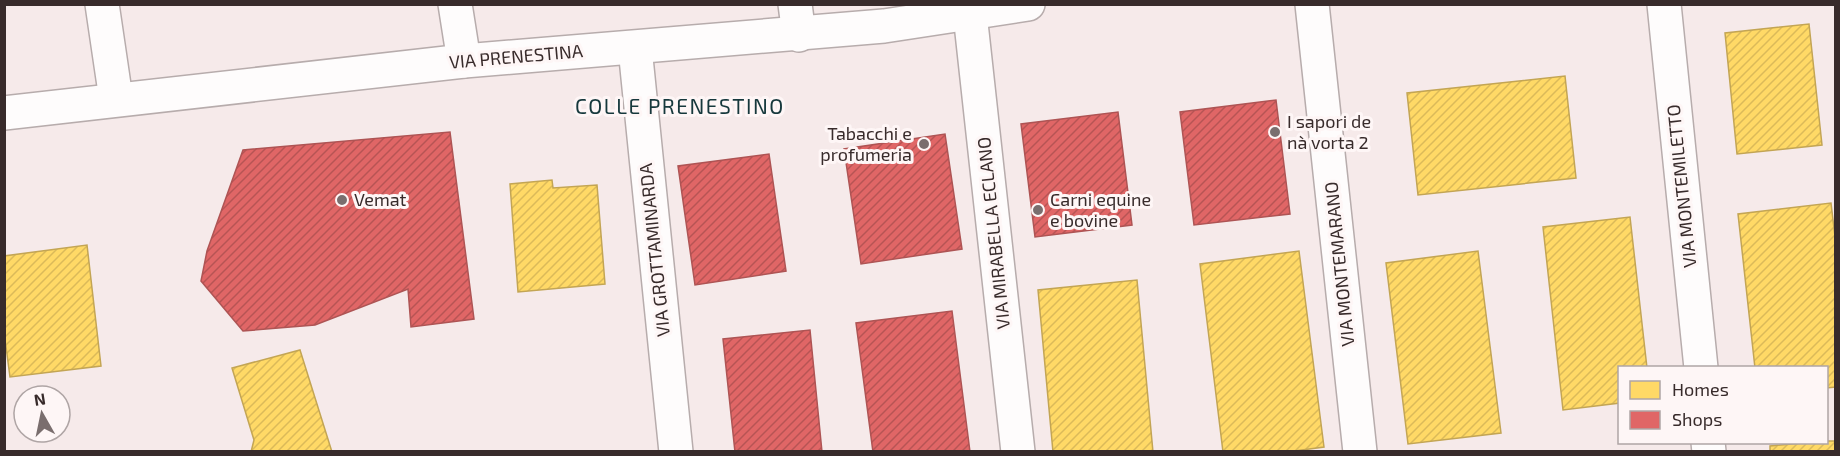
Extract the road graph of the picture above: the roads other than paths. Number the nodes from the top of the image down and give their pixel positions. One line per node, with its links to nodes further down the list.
1 (102, 4): 10 (street)
2 (455, 4): 9 (street)
3 (1028, 4): 6 (street, VIA PRENESTINA)
4 (1312, 4): 15 (street, VIA MONTEMARANO)
5 (1664, 4): 12 (street, VIA MONTEMILETTO)
6 (970, 14): 7 (street, VIA PRENESTINA); 14 (street, VIA MIRABELLA ECLANO)
7 (797, 20): 8 (street, VIA PRENESTINA)
8 (635, 48): 9 (street, VIA PRENESTINA); 13 (street, VIA GROTTAMINARDA)
9 (464, 62): 10 (street, VIA PRENESTINA)
10 (116, 99): 11 (street, VIA PRENESTINA)
11 (4, 113)
12 (1701, 366)
13 (676, 452)
14 (1018, 452)
15 (1360, 452)

